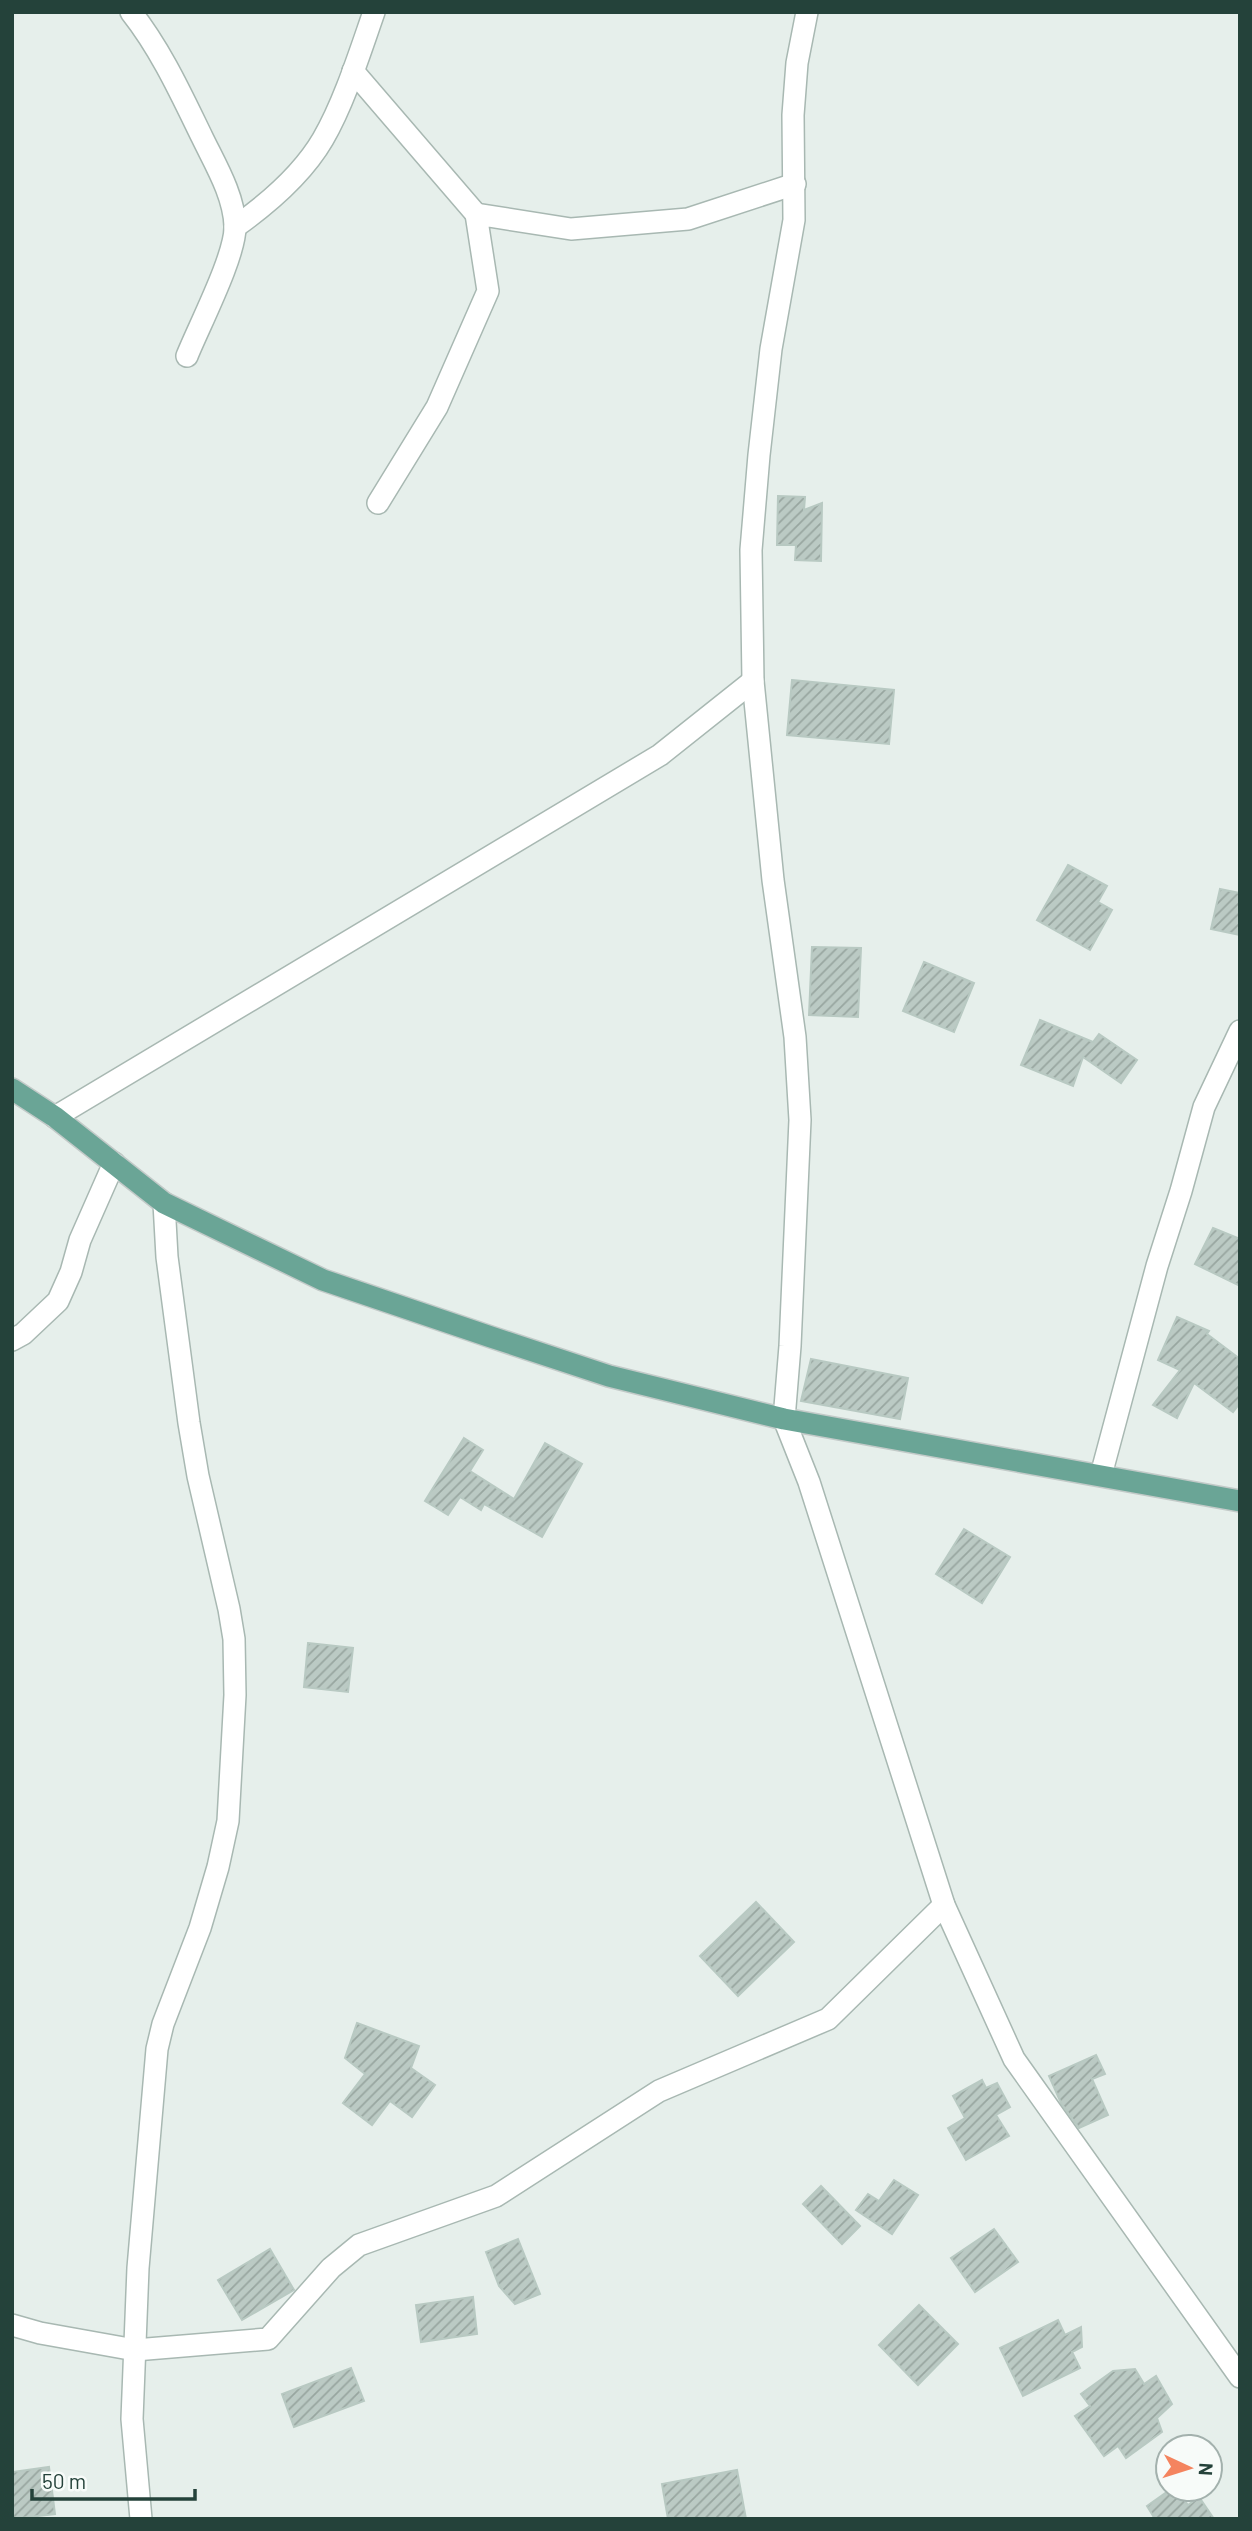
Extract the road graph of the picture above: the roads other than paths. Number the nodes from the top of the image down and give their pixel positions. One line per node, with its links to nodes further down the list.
1 (131, 12): 7 (street)
2 (374, 12): 4 (street)
3 (807, 12): 5 (street)
4 (353, 71): 6 (street); 7 (street)
5 (795, 184): 6 (street); 10 (street)
6 (476, 214): 9 (street)
7 (235, 227): 8 (street)
8 (187, 356)
9 (379, 503)
10 (752, 681): 13 (street); 17 (street)
11 (1240, 1031): 18 (street)
12 (12, 1089): 13 (main road)
13 (55, 1117): 14 (main road)
14 (114, 1163): 15 (main road); 16 (street)
15 (164, 1203): 17 (main road); 22 (street)
16 (12, 1340)
17 (784, 1419): 18 (main road); 20 (street)
18 (1101, 1475): 19 (main road)
19 (1240, 1501)
20 (944, 1905): 22 (street); 23 (street)
21 (12, 2325): 22 (street)
22 (135, 2350): 24 (street)
23 (1240, 2377)
24 (141, 2519)

